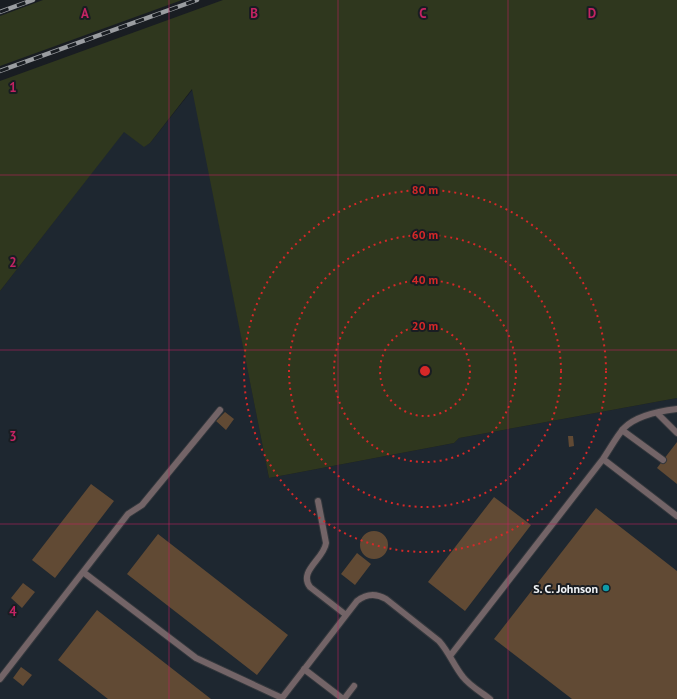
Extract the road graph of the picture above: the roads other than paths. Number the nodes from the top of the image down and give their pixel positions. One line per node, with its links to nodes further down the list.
1 (677, 409): 3 (lane)
2 (220, 410): 10 (lane)
3 (657, 413): 4 (lane); 5 (lane)
4 (622, 430): 6 (lane); 7 (lane)
5 (677, 433)
6 (603, 459): 9 (lane); 12 (lane)
7 (663, 460)
8 (318, 501): 11 (lane)
9 (677, 516)
10 (83, 572): 14 (lane); 16 (lane)
11 (346, 615): 12 (lane); 13 (lane)
12 (450, 656): 18 (lane)
13 (304, 669): 16 (lane); 17 (lane)
14 (0, 679)
15 (354, 686): 17 (lane)
16 (281, 699)
17 (343, 699)
18 (490, 699)

